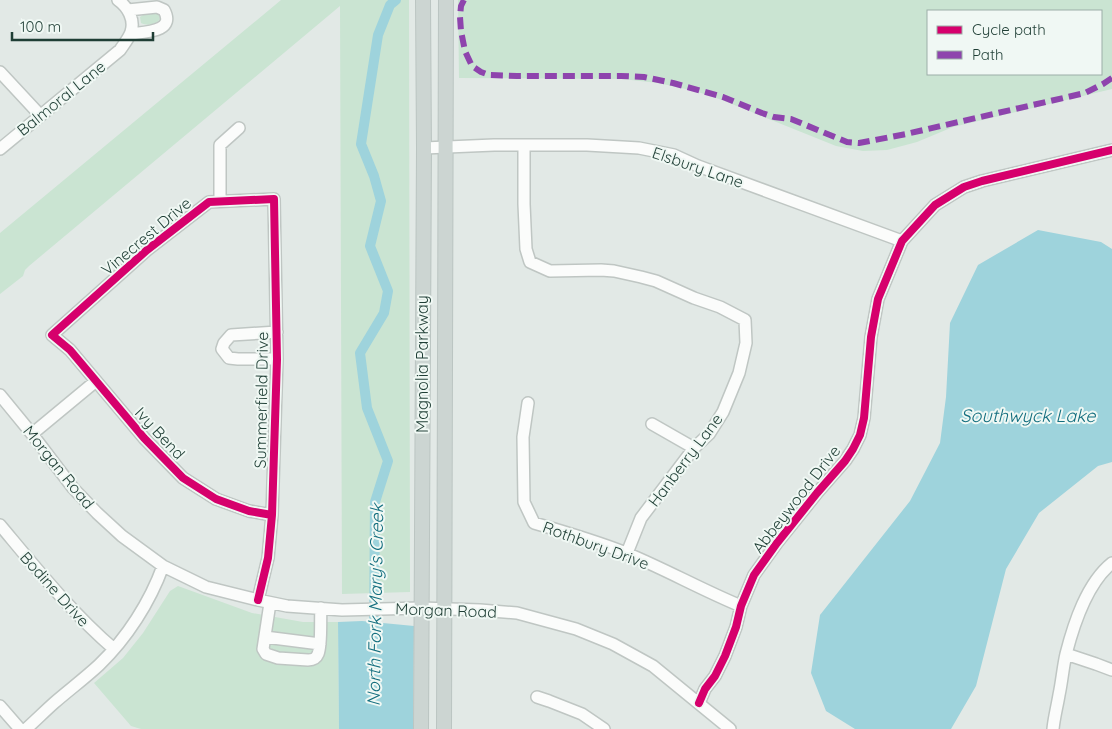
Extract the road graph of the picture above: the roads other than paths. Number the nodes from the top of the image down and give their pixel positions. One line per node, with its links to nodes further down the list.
1 (118, 0): 4 (street)
2 (423, 0): 11 (main road, Magnolia Parkway)
3 (446, 0): 10 (main road, Magnolia Parkway)
4 (130, 15): 5 (street); 5 (street)
5 (131, 34): 7 (street, Balmoral Lane)
6 (0, 72): 7 (street)
7 (40, 116): 12 (street, Balmoral Lane)
8 (239, 128): 15 (street)
9 (524, 145): 10 (street, Elsbury Lane); 16 (street, Elsbury Lane); 29 (street, Hanberry Lane)
10 (446, 147): 11 (street, Elsbury Lane); 17 (main road, Magnolia Parkway)
11 (424, 148): 18 (main road, Magnolia Parkway)
12 (0, 149)
13 (1112, 150): 16 (street, Abbeywood Drive)
14 (274, 199): 15 (street, Vinecrest Drive); 19 (street, Summerfield Drive)
15 (220, 202): 20 (street, Vinecrest Drive)
16 (902, 240): 37 (street, Abbeywood Drive)
17 (445, 293): 18 (main road); 27 (main road, Magnolia Parkway)
18 (423, 294): 28 (main road, Magnolia Parkway)
19 (277, 332): 21 (street, Summerfield Drive); 21 (street)
20 (52, 335): 22 (street, Ivy Bend)
21 (277, 359): 30 (street, Summerfield Drive)
22 (96, 381): 26 (street); 30 (street, Ivy Bend)
23 (0, 395): 26 (street, Morgan Road)
24 (528, 403): 32 (street, Rothbury Drive)
25 (652, 424): 29 (street)
26 (32, 434): 34 (street, Morgan Road)
27 (445, 446): 28 (main road); 40 (main road, Magnolia Parkway)
28 (422, 447): 39 (main road, Magnolia Parkway)
29 (694, 448): 32 (street, Hanberry Lane)
30 (272, 515): 35 (street, Summerfield Drive)
31 (0, 525): 43 (street, Bodine Drive)
32 (626, 553): 37 (street, Rothbury Drive)
33 (1112, 563): 44 (street)
34 (163, 566): 35 (street, Morgan Road); 43 (street)
35 (258, 600): 36 (street, Morgan Road)
36 (270, 603): 38 (street, Morgan Road); 41 (street)
37 (741, 606): 47 (street, Abbeywood Drive)
38 (320, 608): 39 (street, Morgan Road); 42 (street)
39 (421, 608): 40 (street, Morgan Road); 51 (main road, Magnolia Parkway)
40 (444, 609): 47 (street, Morgan Road); 52 (main road, Magnolia Parkway)
41 (264, 637): 42 (street); 42 (street)
42 (320, 644)
43 (114, 649): 50 (street)
44 (1066, 654): 45 (street); 55 (street)
45 (1112, 670)
46 (537, 698): 53 (street)
47 (699, 703): 54 (street, Morgan Road)
48 (0, 706): 49 (street)
49 (20, 729)
50 (26, 729)
51 (421, 729)
52 (444, 729)
53 (604, 729)
54 (730, 729)
55 (1053, 729)

